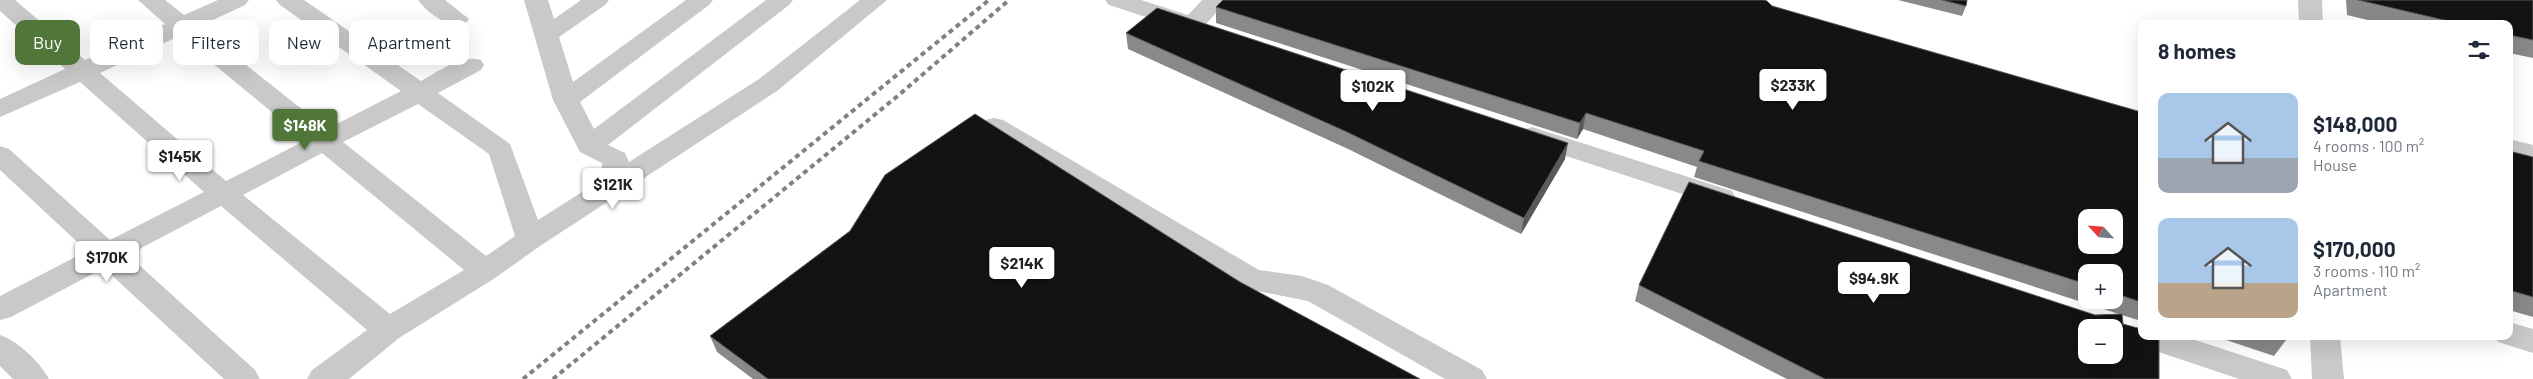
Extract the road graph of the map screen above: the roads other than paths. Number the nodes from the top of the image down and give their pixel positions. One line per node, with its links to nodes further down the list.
1 (0, 0): 24 (street)
2 (150, 0): 15 (street)
3 (236, 0): 16 (street)
4 (288, 0): 25 (street)
5 (430, 0): 14 (street)
6 (536, 0): 20 (street)
7 (597, 0): 20 (street)
8 (701, 0): 26 (street)
9 (781, 0): 31 (street)
10 (875, 0): 35 (street)
11 (1117, 0): 18 (street)
12 (1215, 0): 18 (street)
13 (2310, 0): 17 (street)
14 (457, 19)
15 (175, 20)
16 (194, 20)
17 (2311, 20)
18 (1192, 25): 21 (street)
19 (173, 30): 24 (street)
20 (547, 34): 26 (street)
21 (1221, 34)
22 (230, 65): 30 (street)
23 (472, 65): 25 (street)
24 (84, 70): 27 (street); 36 (street)
25 (419, 92): 30 (street); 38 (street)
26 (566, 100): 31 (street)
27 (0, 109)
28 (994, 126): 51 (street)
29 (1506, 127): 37 (street)
30 (326, 142): 36 (street); 40 (street)
31 (589, 146): 35 (street)
32 (2513, 149): 33 (street)
33 (2533, 154)
34 (0, 155): 39 (street)
35 (614, 184): 38 (street)
36 (223, 192): 39 (street); 42 (street)
37 (1743, 205)
38 (530, 239): 40 (street)
39 (106, 252): 41 (street); 49 (street)
40 (485, 271): 42 (street)
41 (0, 309)
42 (388, 330): 50 (street)
43 (2513, 335): 46 (street)
44 (2157, 340): 52 (street)
45 (2325, 340): 53 (street)
46 (2533, 341)
47 (0, 347): 48 (street)
48 (33, 379)
49 (244, 379)
50 (323, 379)
51 (1471, 379)
52 (2276, 379)
53 (2328, 379)

